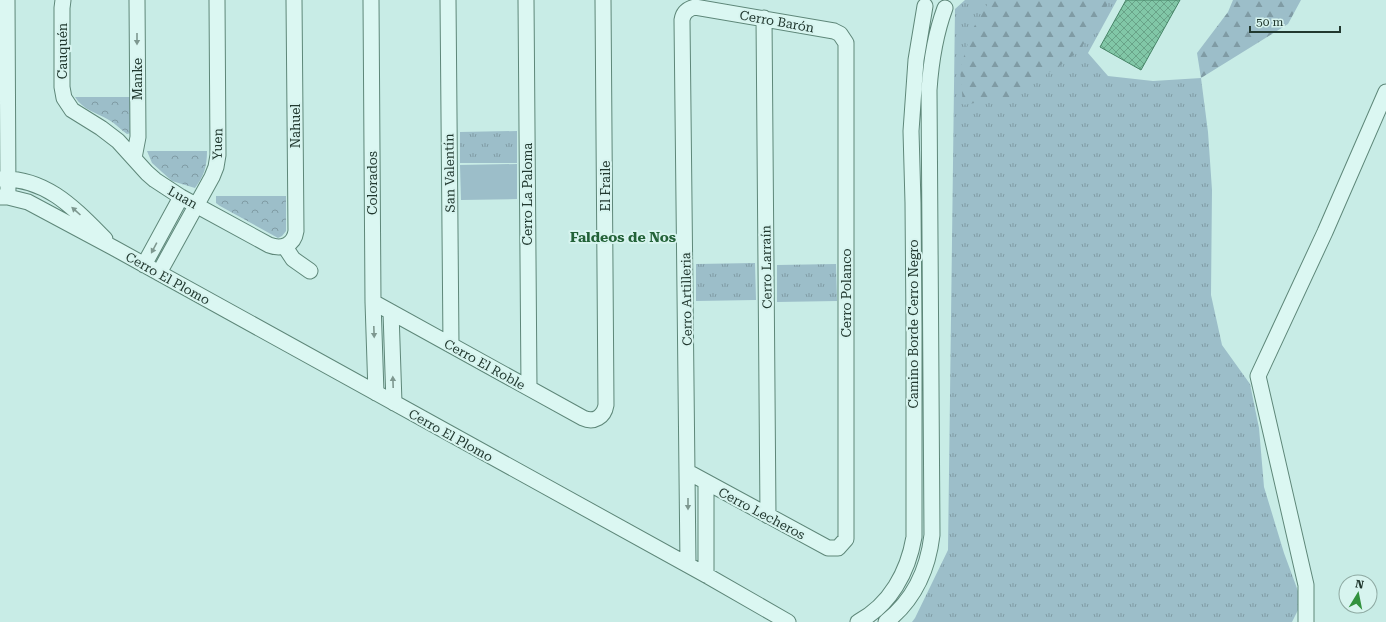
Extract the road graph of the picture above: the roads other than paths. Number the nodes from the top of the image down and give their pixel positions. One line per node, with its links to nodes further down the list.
1 (7, 0): 16 (street)
2 (63, 0): 14 (street, Cauquén)
3 (137, 0): 15 (street, Manke, one-way to 15)
4 (217, 0): 19 (street, Yuen)
5 (294, 0): 20 (street, Nahuel)
6 (371, 0): 25 (street, Colorados)
7 (448, 0): 27 (street, San Valentín)
8 (526, 0): 30 (street, Cerro La Paloma)
9 (603, 0): 33 (street, El Fraile)
10 (687, 10): 11 (street, Cerro Barón); 34 (street, Cerro Artilleria)
11 (764, 18): 12 (street, Cerro Barón); 36 (street, Cerro Larraín)
12 (842, 36): 37 (street, Cerro Polanco)
13 (1386, 92): 43 (street)
14 (66, 103): 15 (street, Luan)
15 (134, 158): 18 (street, Luan)
16 (4, 179): 17 (street); 21 (street, Cerro El Plomo, one-way to 16)
17 (4, 197): 21 (street, Cerro El Plomo)
18 (181, 197): 19 (street, Luan); 22 (street, one-way to 22)
19 (197, 205): 20 (street, Luan); 24 (street, Yuen)
20 (284, 247): 23 (street)
21 (114, 248): 22 (street, Cerro El Plomo)
22 (144, 265): 24 (street, Cerro El Plomo)
23 (310, 272)
24 (159, 273): 29 (street, Cerro El Plomo)
25 (373, 302): 26 (street, Cerro El Roble); 28 (street, Colorados, one-way to 28)
26 (391, 312): 27 (street, Cerro El Roble); 32 (street, one-way to 26)
27 (451, 345): 30 (street, Cerro El Roble)
28 (375, 366): 29 (street); 31 (street, Colorados)
29 (354, 381): 31 (street, Cerro El Plomo)
30 (529, 388): 33 (street, Cerro El Roble)
31 (376, 393): 32 (street, Cerro El Plomo)
32 (394, 403): 38 (street, Cerro El Plomo)
33 (599, 418)
34 (688, 472): 35 (street, Cerro Lecheros); 38 (street, Cerro Artilleria, one-way to 38)
35 (706, 482): 36 (street, Cerro Lecheros); 39 (street)
36 (768, 516): 37 (street, Cerro Lecheros)
37 (838, 548)
38 (688, 565): 39 (street, Cerro El Plomo)
39 (706, 575): 40 (street, Cerro El Plomo)
40 (788, 622)
41 (858, 622): 42 (street, Camino Borde Cerro Negro)
42 (886, 622)
43 (1306, 622)

